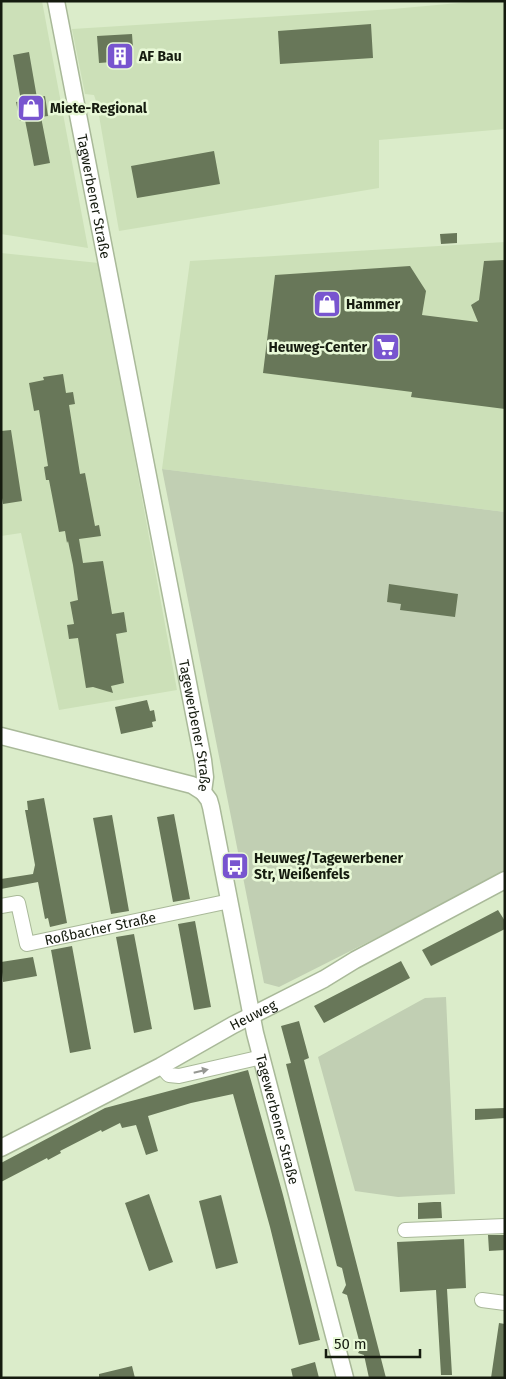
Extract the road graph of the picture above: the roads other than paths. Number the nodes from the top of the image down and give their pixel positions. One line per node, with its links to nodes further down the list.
1 (56, 1): 2 (street, Tagwerbener Straße)
2 (109, 272): 4 (street, Tagewerbener Straße)
3 (1, 736): 4 (street)
4 (203, 792): 6 (street, Tagewerbener Straße)
5 (505, 880): 8 (street, Heuweg)
6 (230, 901): 7 (street, Roßbacher Straße); 8 (street, Tagewerbener Straße)
7 (1, 906)
8 (252, 1016): 9 (street, Tagewerbener Straße); 10 (street, Heuweg)
9 (262, 1057): 10 (street, one-way to 9); 16 (street, Tagewerbener Straße)
10 (161, 1066): 11 (street, Heuweg)
11 (1, 1148)
12 (505, 1226): 13 (street)
13 (405, 1230)
14 (482, 1300): 15 (street)
15 (505, 1302)
16 (345, 1378)

